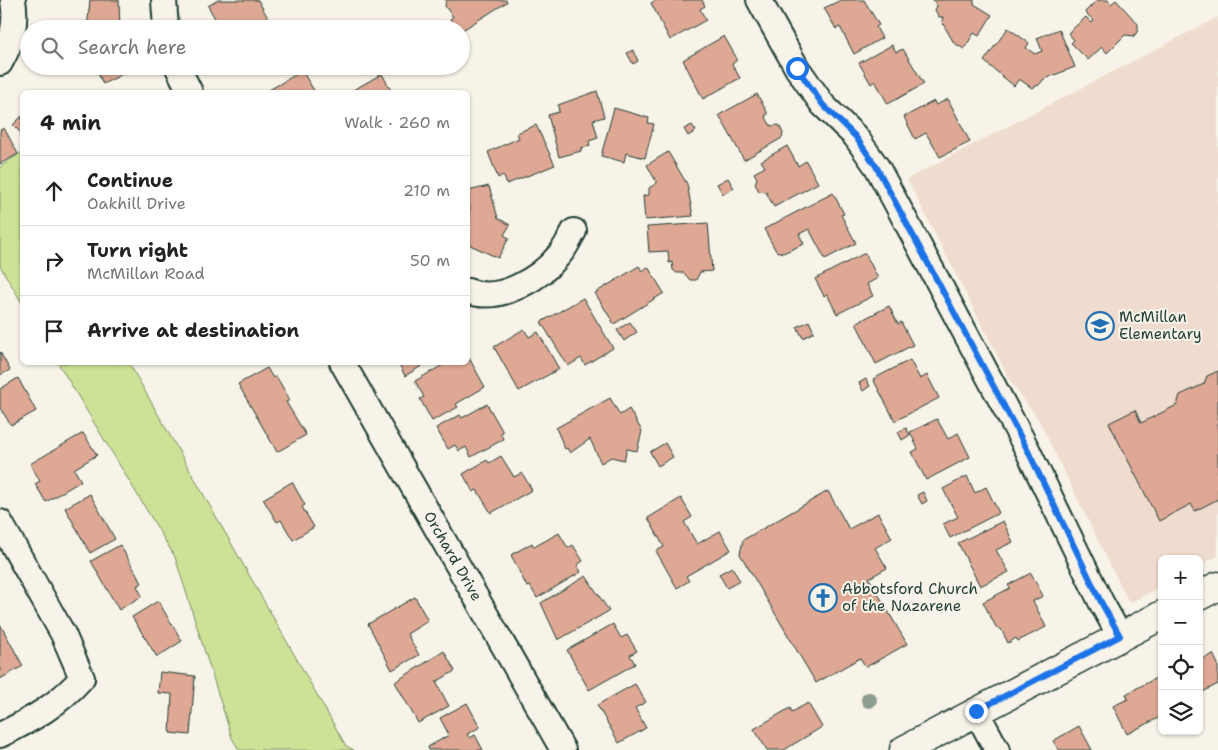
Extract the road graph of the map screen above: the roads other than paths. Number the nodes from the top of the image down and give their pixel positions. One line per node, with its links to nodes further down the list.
1 (13, 0): 5 (street)
2 (164, 0): 4 (street)
3 (759, 0): 15 (street)
4 (165, 20)
5 (0, 63)
6 (182, 75): 7 (street)
7 (189, 90)
8 (574, 230): 9 (street)
9 (470, 292)
10 (344, 365): 18 (street, Orchard Drive)
11 (0, 522): 17 (street)
12 (1218, 586): 13 (street)
13 (1203, 594)
14 (1158, 617): 15 (street)
15 (1120, 636): 16 (street)
16 (976, 711): 19 (street); 20 (street)
17 (0, 734)
18 (563, 750)
19 (904, 750)
20 (997, 750)

